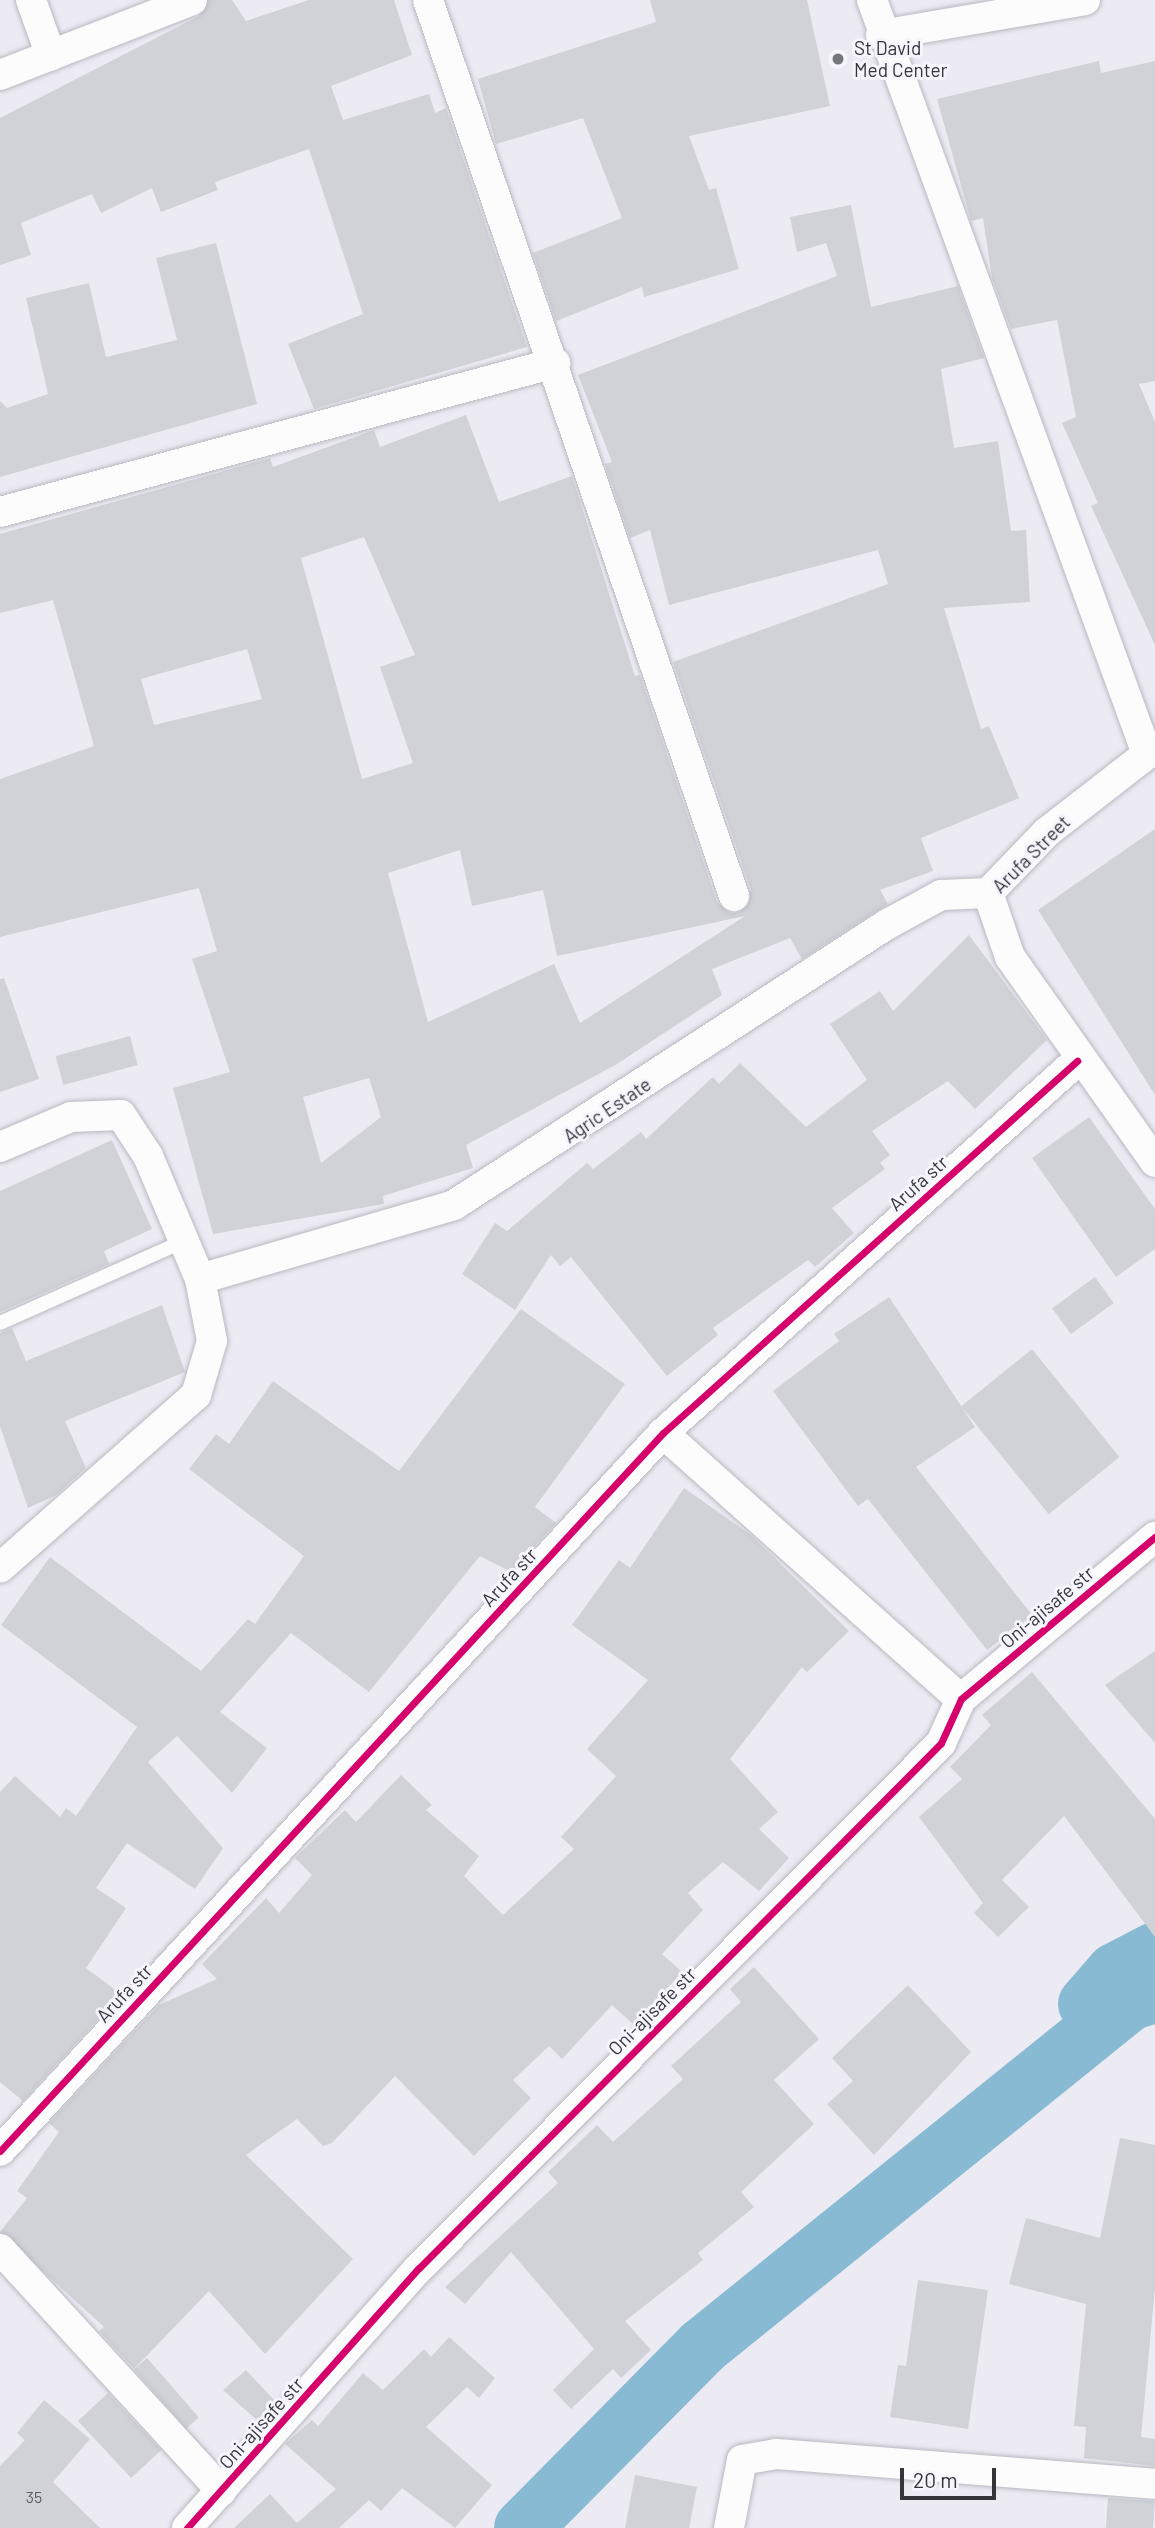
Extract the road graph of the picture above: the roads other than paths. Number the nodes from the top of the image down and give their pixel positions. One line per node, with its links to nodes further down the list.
1 (31, 0): 7 (street)
2 (192, 0): 7 (street)
3 (428, 0): 9 (street)
4 (872, 0): 6 (street)
5 (1085, 0): 6 (street)
6 (881, 35): 11 (street)
7 (51, 56): 8 (street)
8 (0, 75)
9 (555, 363): 10 (street); 13 (street)
10 (0, 512)
11 (1151, 751): 12 (street, Arufa Street)
12 (988, 893): 14 (street, Arufa Street); 18 (street, Agric Estate)
13 (734, 897)
14 (1077, 1060): 16 (street, Arufa Street); 20 (street, Arufa str)
15 (0, 1147): 17 (street)
16 (1155, 1163)
17 (184, 1241): 18 (street); 19 (lane)
18 (200, 1279): 22 (street)
19 (0, 1323)
20 (663, 1433): 23 (street); 24 (street, Arufa str)
21 (1155, 1537): 23 (street, Oni-ajisafe str)
22 (0, 1568)
23 (961, 1699): 27 (street, Oni-ajisafe str)
24 (0, 2151)
25 (0, 2249): 27 (street, Oni-ajisafe str)
26 (1155, 2484): 29 (street)
27 (222, 2491): 28 (street, Oni-ajisafe str)
28 (187, 2528)
29 (729, 2528)

